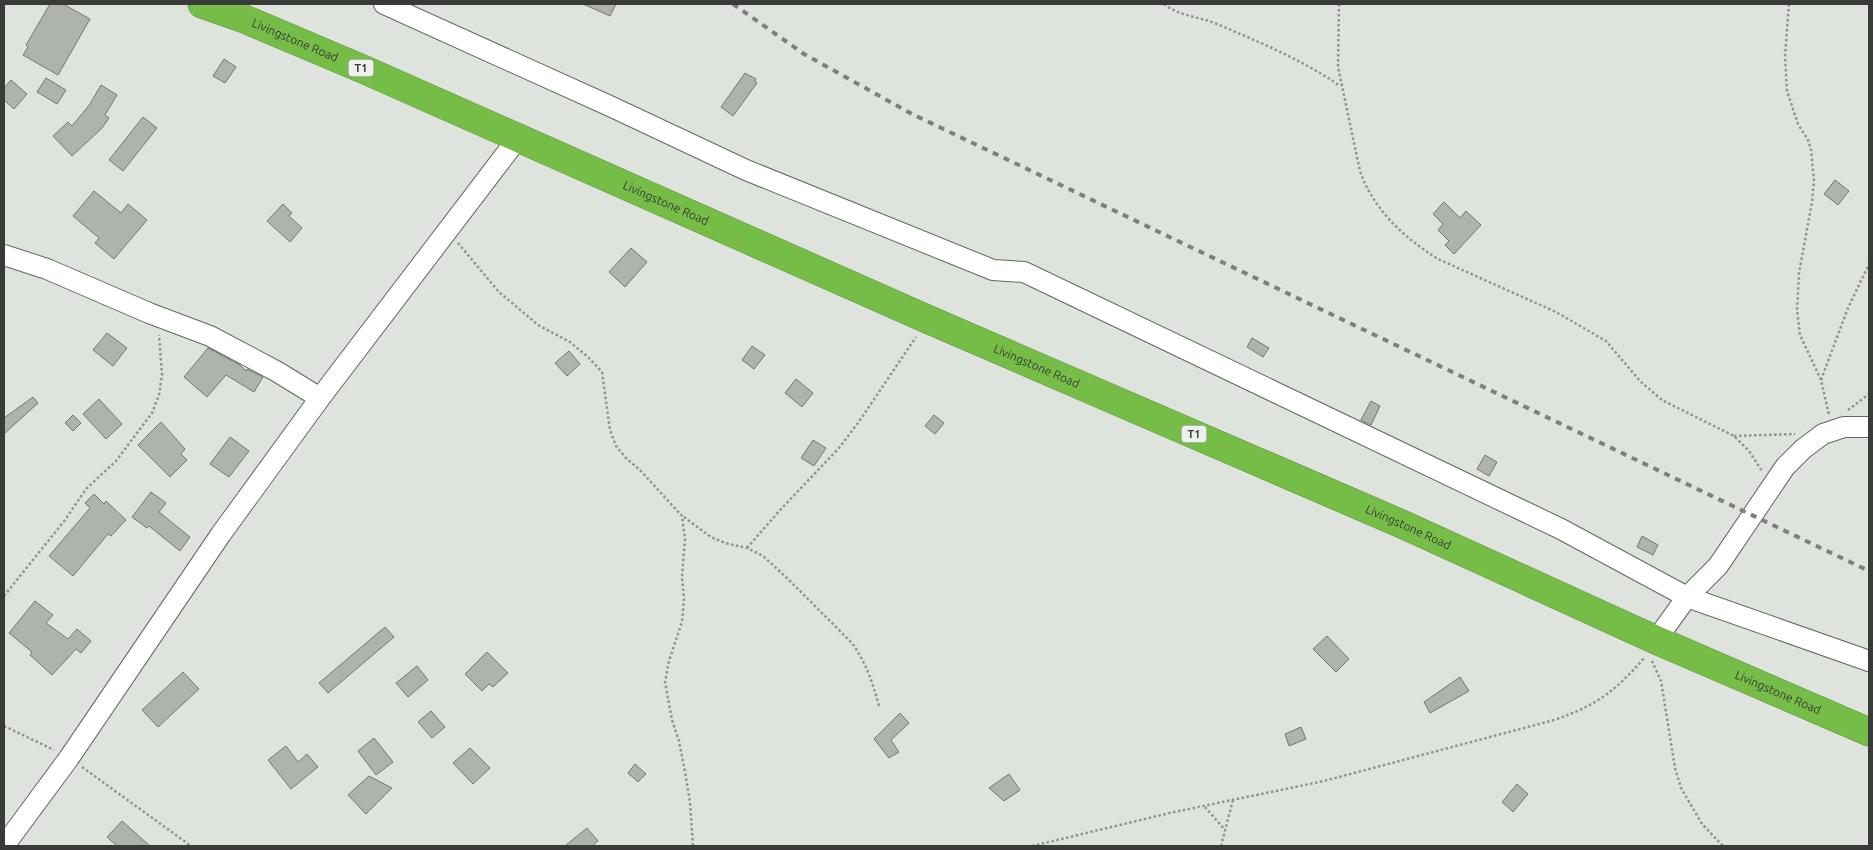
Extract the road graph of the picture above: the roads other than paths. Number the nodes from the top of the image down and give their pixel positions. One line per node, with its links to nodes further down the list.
1 (202, 4): 3 (highway, Livingstone Road / T1)
2 (384, 4): 7 (street)
3 (518, 138): 5 (street); 8 (highway, Livingstone Road / T1)
4 (4, 256): 5 (street)
5 (320, 398): 11 (street)
6 (1869, 427): 7 (street)
7 (1687, 597): 8 (street); 9 (street)
8 (1652, 646): 10 (highway, Livingstone Road / T1)
9 (1869, 661)
10 (1869, 732)
11 (4, 846)

